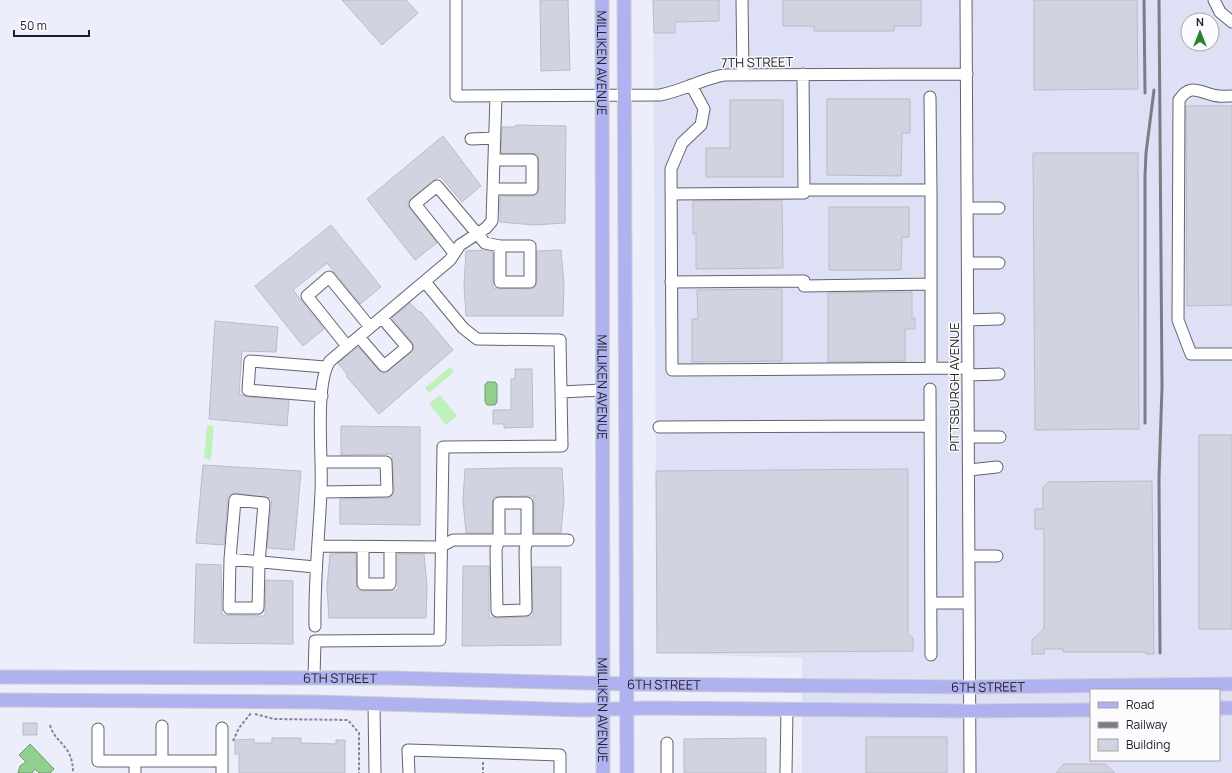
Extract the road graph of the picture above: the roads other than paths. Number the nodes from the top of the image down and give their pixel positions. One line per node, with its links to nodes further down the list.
1 (456, 0): 14 (street, 7TH STREET)
2 (602, 0): 13 (main road, MILLIKEN AVENUE)
3 (624, 0): 12 (main road, MILLIKEN AVENUE)
4 (742, 0): 8 (street)
5 (966, 0): 10 (street, PITTSBURGH AVENUE)
6 (1214, 0): 7 (street)
7 (1232, 22)
8 (742, 74): 9 (street, 7TH STREET); 11 (street, 7TH STREET)
9 (803, 74): 10 (street, 7TH STREET); 21 (street)
10 (967, 74): 24 (street, PITTSBURGH AVENUE)
11 (692, 85): 12 (street, 7TH STREET); 23 (street)
12 (624, 94): 13 (street, 7TH STREET); 76 (main road, MILLIKEN AVENUE)
13 (602, 95): 14 (street, 7TH STREET); 46 (main road, MILLIKEN AVENUE)
14 (496, 96): 17 (street)
15 (1232, 96): 40 (street)
16 (930, 97): 21 (street)
17 (495, 138): 18 (street); 19 (street)
18 (471, 139)
19 (495, 160): 20 (street); 20 (street)
20 (494, 189): 26 (street)
21 (931, 190): 33 (street)
22 (804, 193): 23 (street)
23 (671, 194): 32 (street)
24 (967, 208): 25 (street); 29 (street, PITTSBURGH AVENUE)
25 (999, 208)
26 (475, 234): 27 (street); 28 (street); 28 (street)
27 (500, 246)
28 (454, 253): 31 (street)
29 (968, 263): 30 (street); 36 (street, PITTSBURGH AVENUE)
30 (999, 263)
31 (425, 282): 34 (street); 47 (street)
32 (671, 282): 33 (street); 42 (street)
33 (931, 284): 42 (street)
34 (382, 318): 37 (street); 38 (street)
35 (999, 319): 36 (street)
36 (968, 320): 43 (street, PITTSBURGH AVENUE)
37 (370, 327): 38 (street); 39 (street)
38 (359, 337): 39 (street)
39 (347, 346): 41 (street)
40 (1232, 354)
41 (325, 367): 48 (street); 48 (street)
42 (931, 368): 43 (street)
43 (968, 371): 44 (street); 51 (street, PITTSBURGH AVENUE)
44 (999, 374)
45 (930, 389): 49 (street)
46 (602, 390): 47 (street); 75 (main road, MILLIKEN AVENUE)
47 (561, 392): 63 (street)
48 (322, 396): 53 (street)
49 (930, 426): 50 (street); 69 (street)
50 (659, 427)
51 (969, 437): 52 (street); 55 (street, PITTSBURGH AVENUE)
52 (1000, 437)
53 (322, 462): 56 (street); 56 (street)
54 (997, 467): 55 (street)
55 (969, 470): 64 (street, PITTSBURGH AVENUE)
56 (321, 492): 60 (street)
57 (499, 540): 58 (street); 58 (street); 58 (street); 63 (street)
58 (527, 540): 59 (street)
59 (568, 540)
60 (318, 546): 61 (street); 68 (street)
61 (363, 547): 62 (street); 62 (street)
62 (390, 547): 63 (street)
63 (440, 547): 74 (street)
64 (969, 556): 65 (street); 70 (street, PITTSBURGH AVENUE)
65 (996, 556)
66 (230, 559): 67 (street); 67 (street); 67 (street)
67 (259, 563): 68 (street)
68 (316, 567): 71 (street)
69 (931, 603): 70 (street); 72 (street)
70 (969, 603): 78 (street, PITTSBURGH AVENUE)
71 (315, 626)
72 (931, 655)
73 (0, 677): 74 (main road, 6TH STREET)
74 (314, 677): 75 (main road, 6TH STREET)
75 (603, 683): 76 (main road, 6TH STREET); 85 (main road, MILLIKEN AVENUE)
76 (627, 684): 78 (main road, 6TH STREET); 83 (main road, MILLIKEN AVENUE)
77 (1232, 684): 78 (main road, 6TH STREET)
78 (970, 687): 87 (street, PITTSBURGH AVENUE)
79 (0, 700): 80 (main road, 6TH STREET)
80 (374, 704): 85 (main road, 6TH STREET); 97 (street)
81 (1220, 708): 82 (main road)
82 (1232, 708)
83 (627, 709): 84 (main road, 6TH STREET); 85 (main road, 6TH STREET); 101 (main road, MILLIKEN AVENUE)
84 (786, 709): 87 (main road, 6TH STREET); 103 (street)
85 (603, 710): 100 (main road, MILLIKEN AVENUE)
86 (1090, 710): 87 (main road, 6TH STREET)
87 (970, 711): 104 (street, PITTSBURGH AVENUE)
88 (162, 726): 93 (street)
89 (222, 728): 94 (street)
90 (98, 729): 92 (street)
91 (667, 743): 102 (street)
92 (135, 761): 93 (street); 95 (street)
93 (162, 761): 94 (street)
94 (222, 761): 96 (street)
95 (135, 773)
96 (222, 773)
97 (375, 773)
98 (409, 773): 99 (street)
99 (560, 773)
100 (603, 773)
101 (627, 773)
102 (667, 773)
103 (786, 773)
104 (970, 773)

